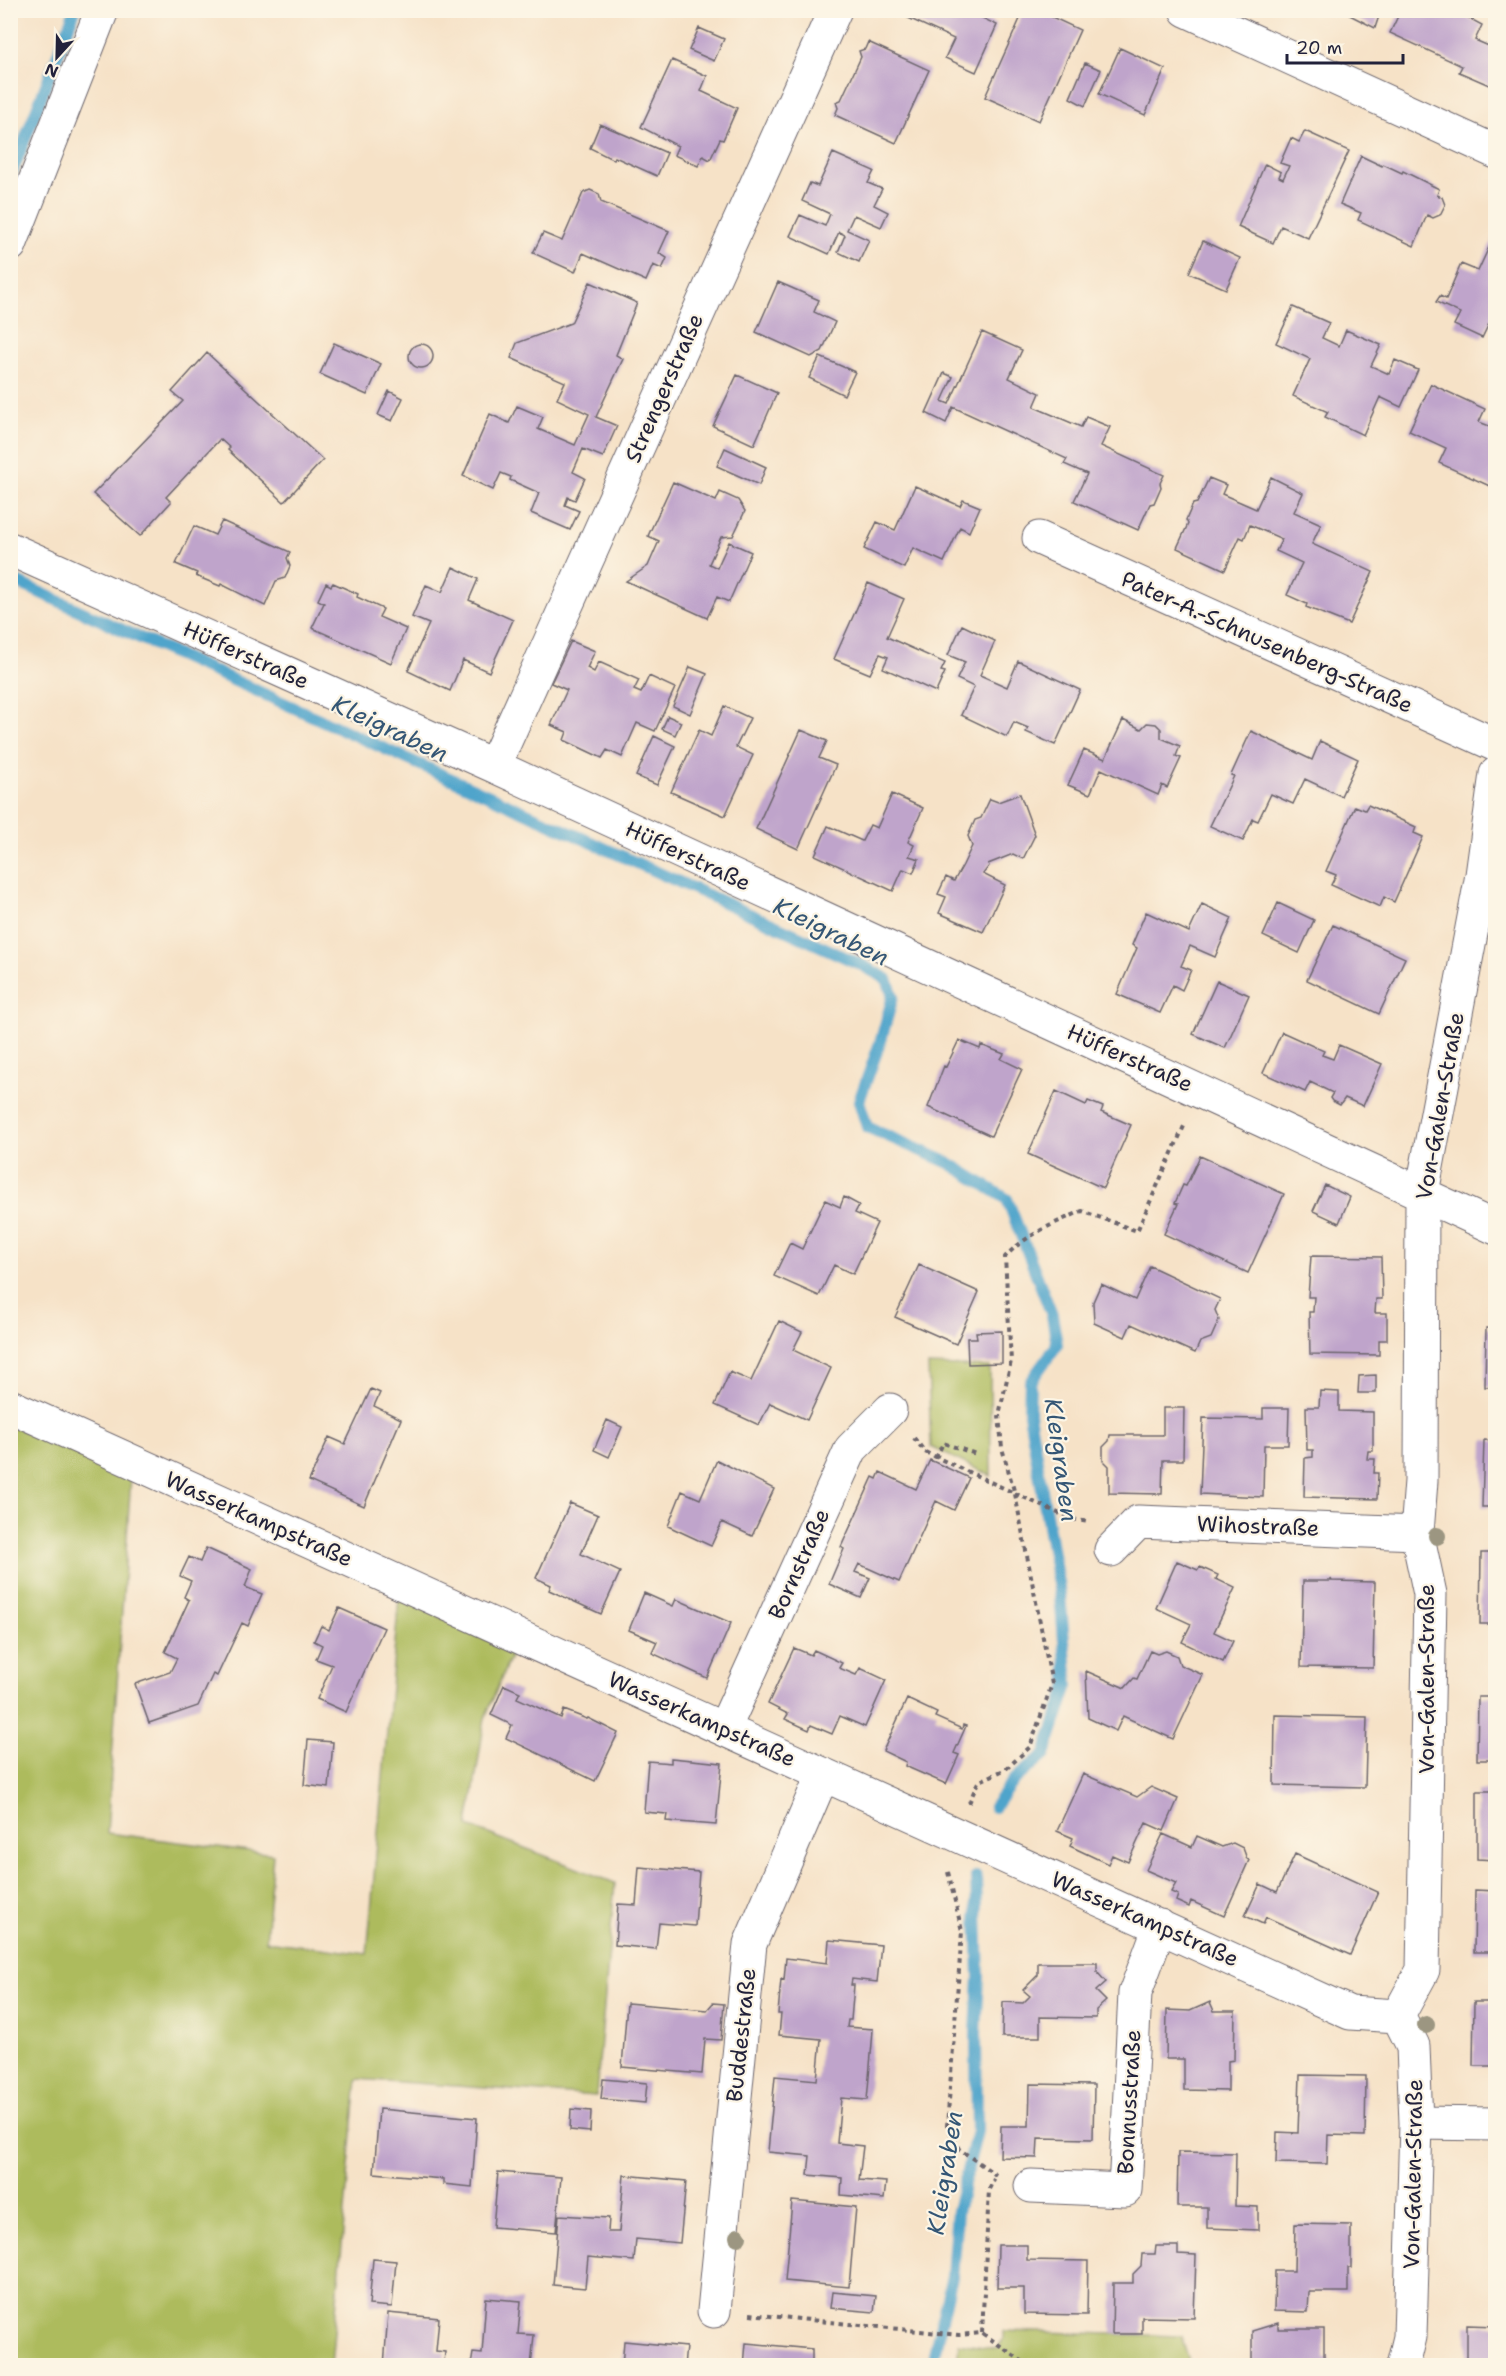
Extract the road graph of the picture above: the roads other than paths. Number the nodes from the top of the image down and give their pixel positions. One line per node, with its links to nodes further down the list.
1 (102, 10): 5 (street)
2 (835, 10): 9 (street, Strengerstraße)
3 (1186, 10): 4 (street)
4 (1496, 152)
5 (10, 245)
6 (1039, 538): 8 (street, Pater-A.-Schnusenberg-Straße)
7 (10, 549): 9 (street, Hüfferstraße)
8 (1496, 745)
9 (494, 766): 11 (street, Hüfferstraße)
10 (1496, 774): 11 (street, Von-Galen-Straße)
11 (1422, 1193): 12 (street, Hüfferstraße); 15 (street, Von-Galen-Straße)
12 (1496, 1228)
13 (10, 1406): 17 (street, Wasserkampstraße)
14 (890, 1410): 17 (street, Bornstraße)
15 (1417, 1533): 16 (street, Wihostraße); 20 (street, Von-Galen-Straße)
16 (1111, 1550)
17 (724, 1729): 18 (street, Wasserkampstraße)
18 (823, 1774): 19 (street, Wasserkampstraße); 24 (street, Buddestraße)
19 (1160, 1926): 20 (street, Wasserkampstraße); 23 (street, Bonnusstraße)
20 (1398, 2016): 21 (street, Von-Galen-Straße)
21 (1416, 2123): 22 (street); 25 (street, Von-Galen-Straße)
22 (1496, 2124)
23 (1031, 2186)
24 (714, 2311)
25 (1403, 2366)

